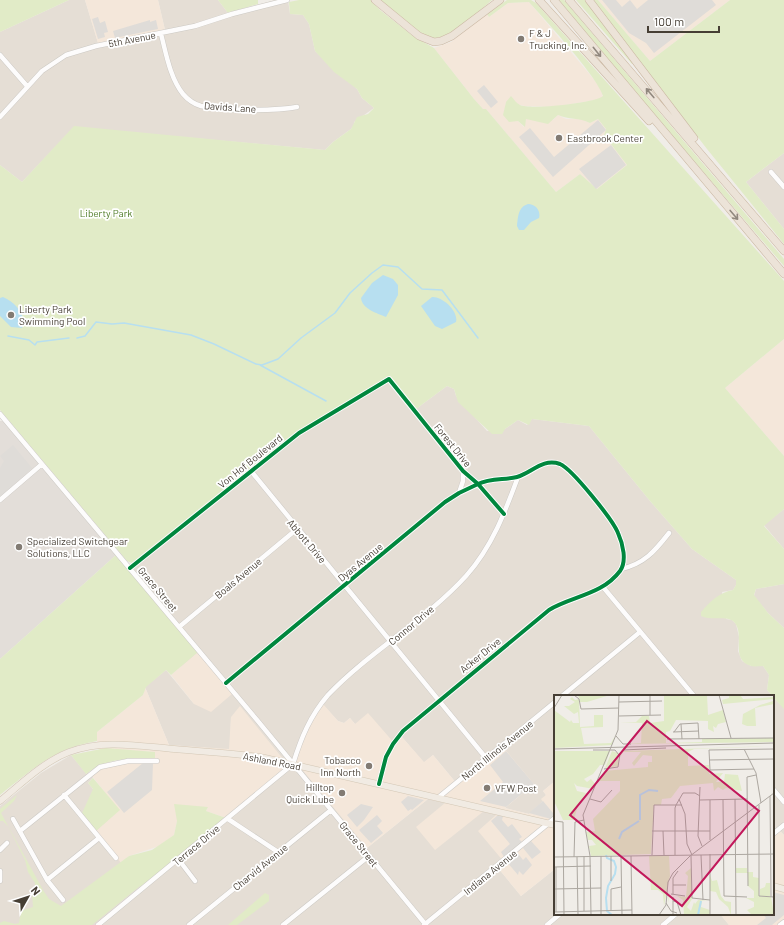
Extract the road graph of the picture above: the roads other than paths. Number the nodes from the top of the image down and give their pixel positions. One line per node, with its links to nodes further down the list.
1 (287, 0): 8 (street, 5th Avenue)
2 (375, 0): 7 (highway)
3 (539, 0): 15 (highway)
4 (554, 0): 15 (highway, one-way to 15)
5 (569, 0): 16 (highway, one-way to 5)
6 (589, 0): 16 (highway)
7 (497, 1)
8 (161, 34): 10 (street, 5th Avenue); 11 (street, Davids Lane)
9 (0, 55): 10 (street)
10 (27, 86): 12 (street, 5th Avenue)
11 (297, 107)
12 (0, 117)
13 (771, 172): 14 (street)
14 (784, 187)
15 (725, 204): 18 (highway, one-way to 18)
16 (746, 206): 17 (highway)
17 (784, 251)
18 (784, 274)
19 (389, 379): 22 (street, Von Hof Boulevard); 23 (street, Forest Drive)
20 (0, 415): 21 (street, Grace Street)
21 (42, 464): 27 (street); 31 (street, Grace Street)
22 (251, 471): 29 (street, Abbott Drive); 31 (street, Von Hof Boulevard)
23 (463, 472): 25 (street, Forest Drive); 26 (street)
24 (518, 477): 25 (street); 28 (street, Connor Drive); 32 (street)
25 (478, 484): 26 (street, Dyas Avenue); 28 (street)
26 (459, 493): 33 (street, Dyas Avenue)
27 (0, 500)
28 (504, 514): 37 (street, Connor Drive)
29 (297, 529): 33 (street, Abbott Drive); 35 (street, Boals Avenue)
30 (668, 533): 32 (street, Acker Drive)
31 (130, 568): 35 (street, Grace Street)
32 (621, 569): 34 (street, Acker Drive)
33 (344, 585): 37 (street, Abbott Drive); 38 (street, Dyas Avenue)
34 (603, 588): 36 (street); 41 (street, Acker Drive)
35 (179, 627): 38 (street, Grace Street)
36 (640, 632): 39 (street); 40 (street)
37 (391, 642): 41 (street, Abbott Drive); 45 (street, Connor Drive)
38 (226, 683): 45 (street, Grace Street)
39 (563, 695)
40 (693, 695)
41 (438, 700): 43 (street, Abbott Drive); 46 (street, Acker Drive)
42 (554, 703): 43 (street, North Illinois Avenue)
43 (486, 758): 49 (street, North Illinois Avenue)
44 (157, 761): 48 (street)
45 (293, 764): 46 (main road, Ashland Road); 50 (main road, Ashland Road); 52 (street, Grace Street); 54 (street, Terrace Drive)
46 (379, 784): 49 (main road, Ashland Road)
47 (774, 790): 51 (street)
48 (64, 795): 57 (street); 59 (street)
49 (439, 797): 55 (main road, Ashland Road)
50 (0, 801)
51 (784, 802)
52 (331, 810): 62 (street, Charvid Avenue); 63 (street, Grace Street)
53 (13, 819): 57 (street)
54 (228, 819): 62 (street); 65 (street, Terrace Drive)
55 (552, 824): 79 (street, Indiana Avenue)
56 (784, 825): 58 (street)
57 (20, 831): 67 (street)
58 (774, 833)
59 (99, 838): 64 (street); 67 (street)
60 (7, 843): 61 (street)
61 (0, 850)
62 (278, 852): 77 (street, Charvid Avenue)
63 (369, 856): 78 (street); 79 (street, Grace Street)
64 (116, 858)
65 (179, 860): 69 (street); 76 (street, Terrace Drive)
66 (0, 871): 68 (street)
67 (47, 880): 72 (street)
68 (0, 881)
69 (195, 881)
70 (774, 886): 71 (main road)
71 (784, 889)
72 (63, 900)
73 (559, 915): 80 (street)
74 (675, 915): 81 (street)
75 (784, 922): 82 (street)
76 (98, 925)
77 (189, 925)
78 (283, 925)
79 (425, 925)
80 (547, 925)
81 (663, 925)
82 (780, 925)

